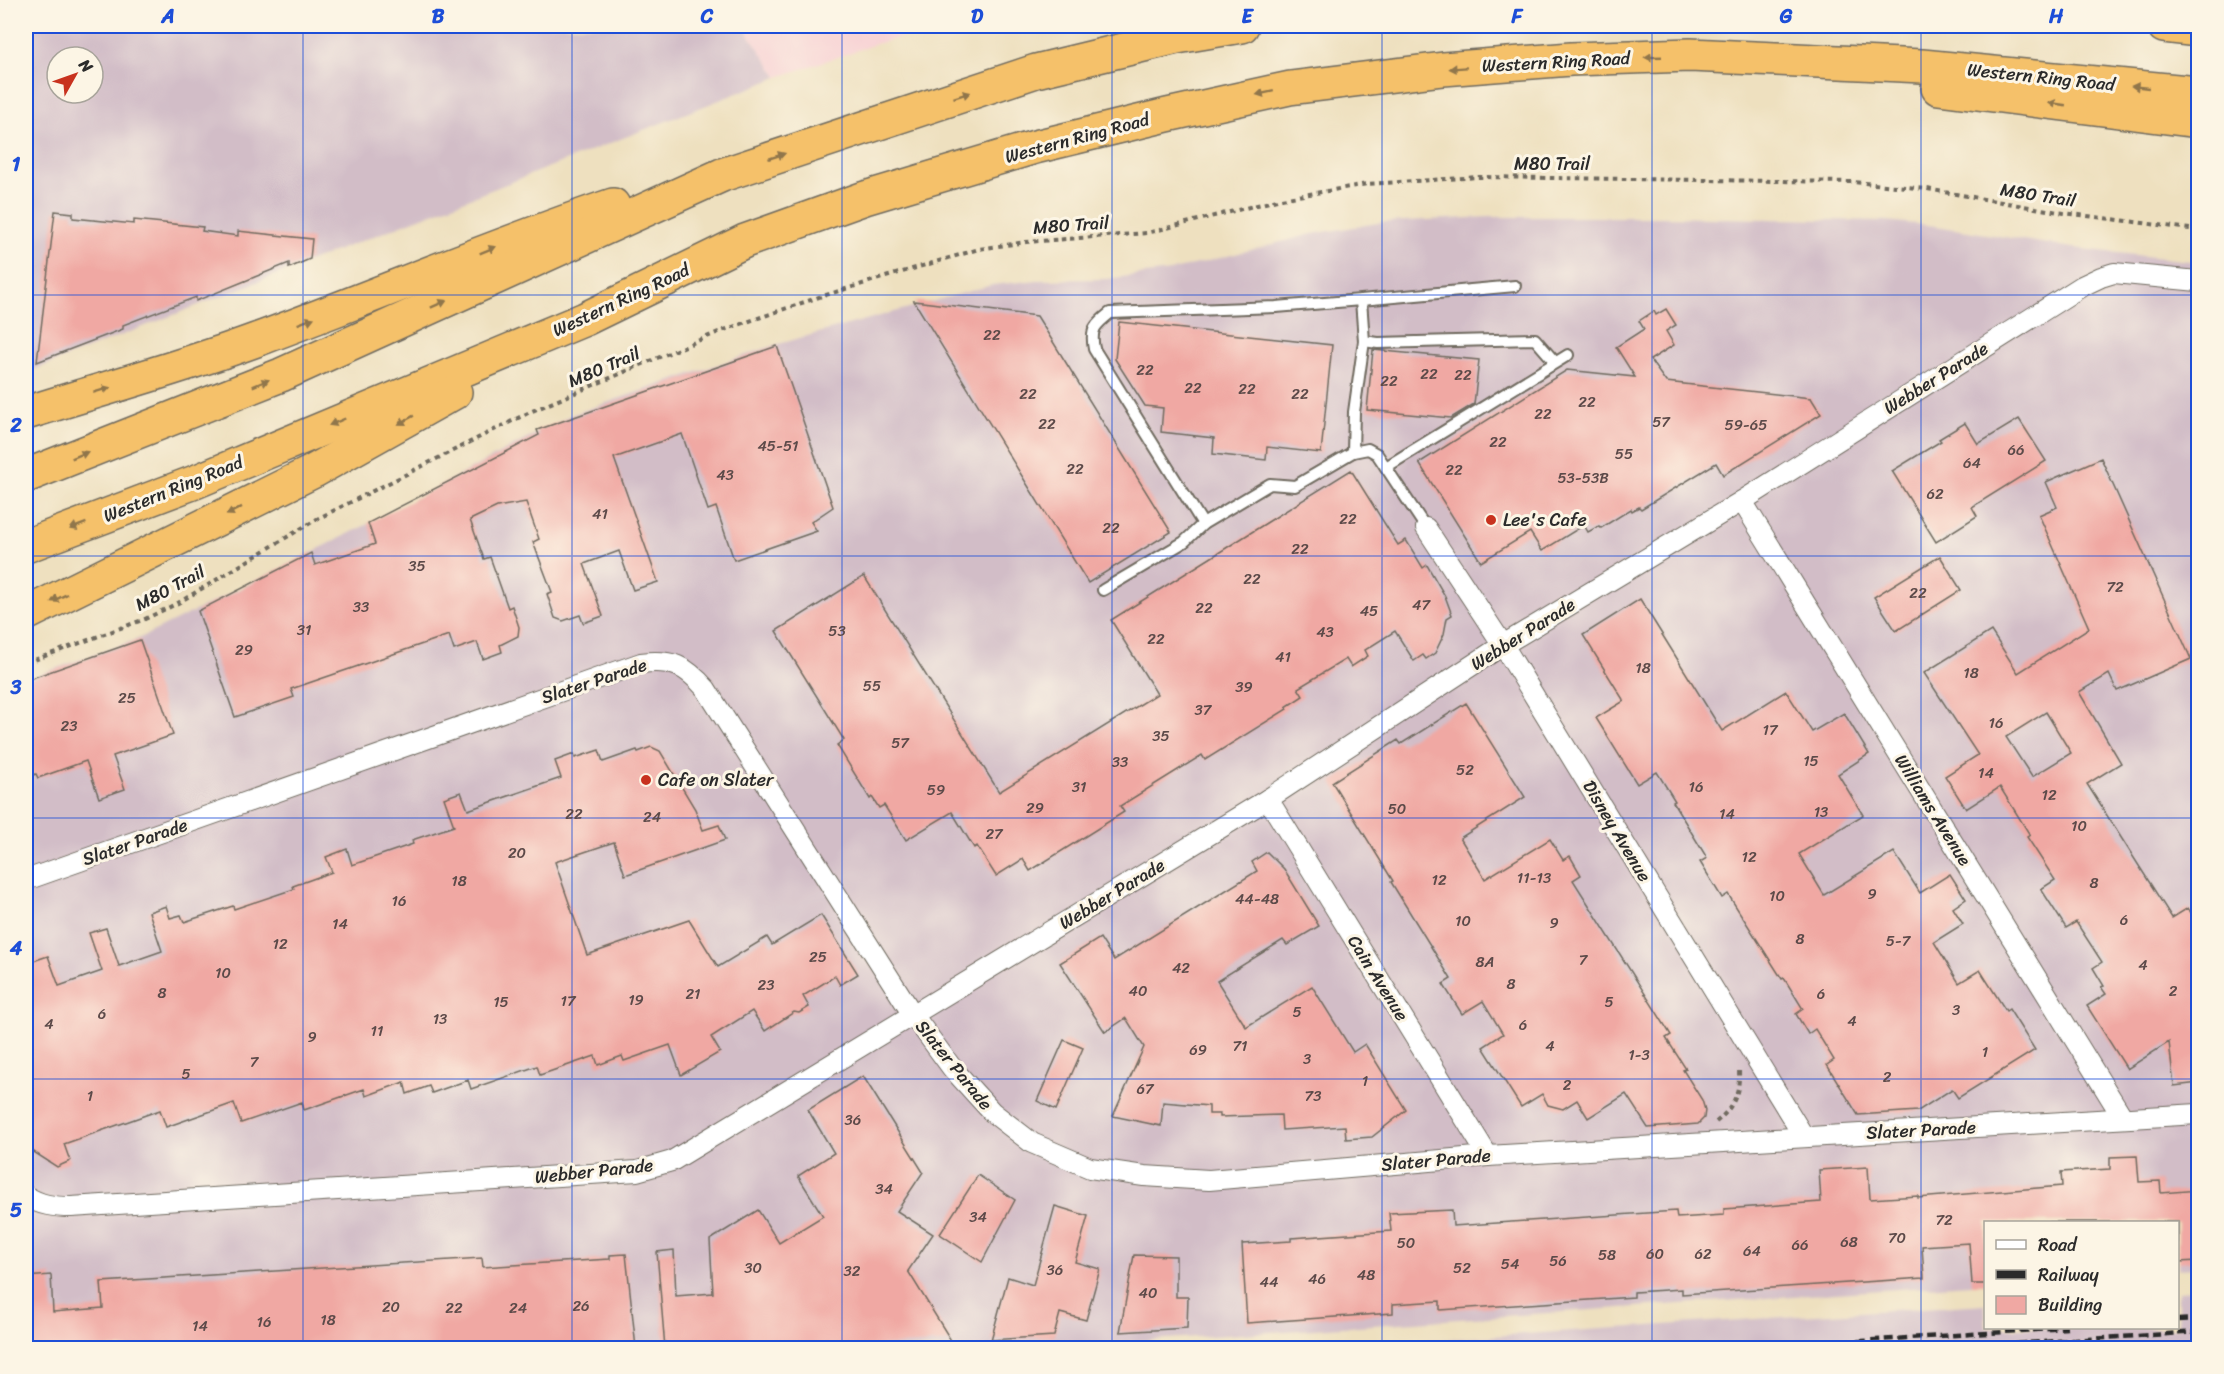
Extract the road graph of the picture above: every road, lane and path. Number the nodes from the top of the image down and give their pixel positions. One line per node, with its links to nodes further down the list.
1 (1242, 26): 7 (highway, one-way to 1)
2 (2164, 26): 3 (highway)
3 (2199, 30)
4 (1690, 55): 5 (highway, Western Ring Road, one-way to 4); 6 (highway, one-way to 4); 12 (highway, Western Ring Road, one-way to 12)
5 (2199, 93)
6 (2199, 121)
7 (722, 175): 16 (highway, one-way to 7); 19 (highway, one-way to 7)
8 (2199, 230): 27 (path, M80 Trail)
9 (2199, 281): 20 (street, Webber Parade)
10 (1515, 286): 11 (lane)
11 (1361, 300): 13 (lane); 21 (lane)
12 (585, 319): 23 (highway, Western Ring Road, one-way to 23); 25 (highway, one-way to 25)
13 (1364, 341): 15 (lane); 17 (lane)
14 (1568, 355): 15 (lane)
15 (1555, 362): 18 (lane)
16 (26, 413)
17 (1353, 452): 18 (lane); 21 (lane)
18 (1386, 467): 22 (lane)
19 (26, 476)
20 (1742, 501): 26 (street, Webber Parade); 33 (street, Williams Avenue)
21 (1203, 524): 24 (lane)
22 (1426, 528): 26 (street, Disney Avenue)
23 (26, 546)
24 (1103, 590)
25 (26, 615)
26 (1503, 645): 28 (street, Webber Parade); 35 (street, Disney Avenue)
27 (26, 663)
28 (1268, 800): 30 (street, Webber Parade); 36 (street, Cain Avenue)
29 (26, 880): 30 (street, Slater Parade)
30 (913, 1015): 36 (street, Slater Parade); 37 (street, Webber Parade)
31 (1738, 1068): 34 (path)
32 (2199, 1114): 33 (street, Slater Parade)
33 (2123, 1118): 35 (street, Slater Parade)
34 (1709, 1126)
35 (1804, 1137): 36 (street, Slater Parade)
36 (1488, 1156)
37 (26, 1196)

